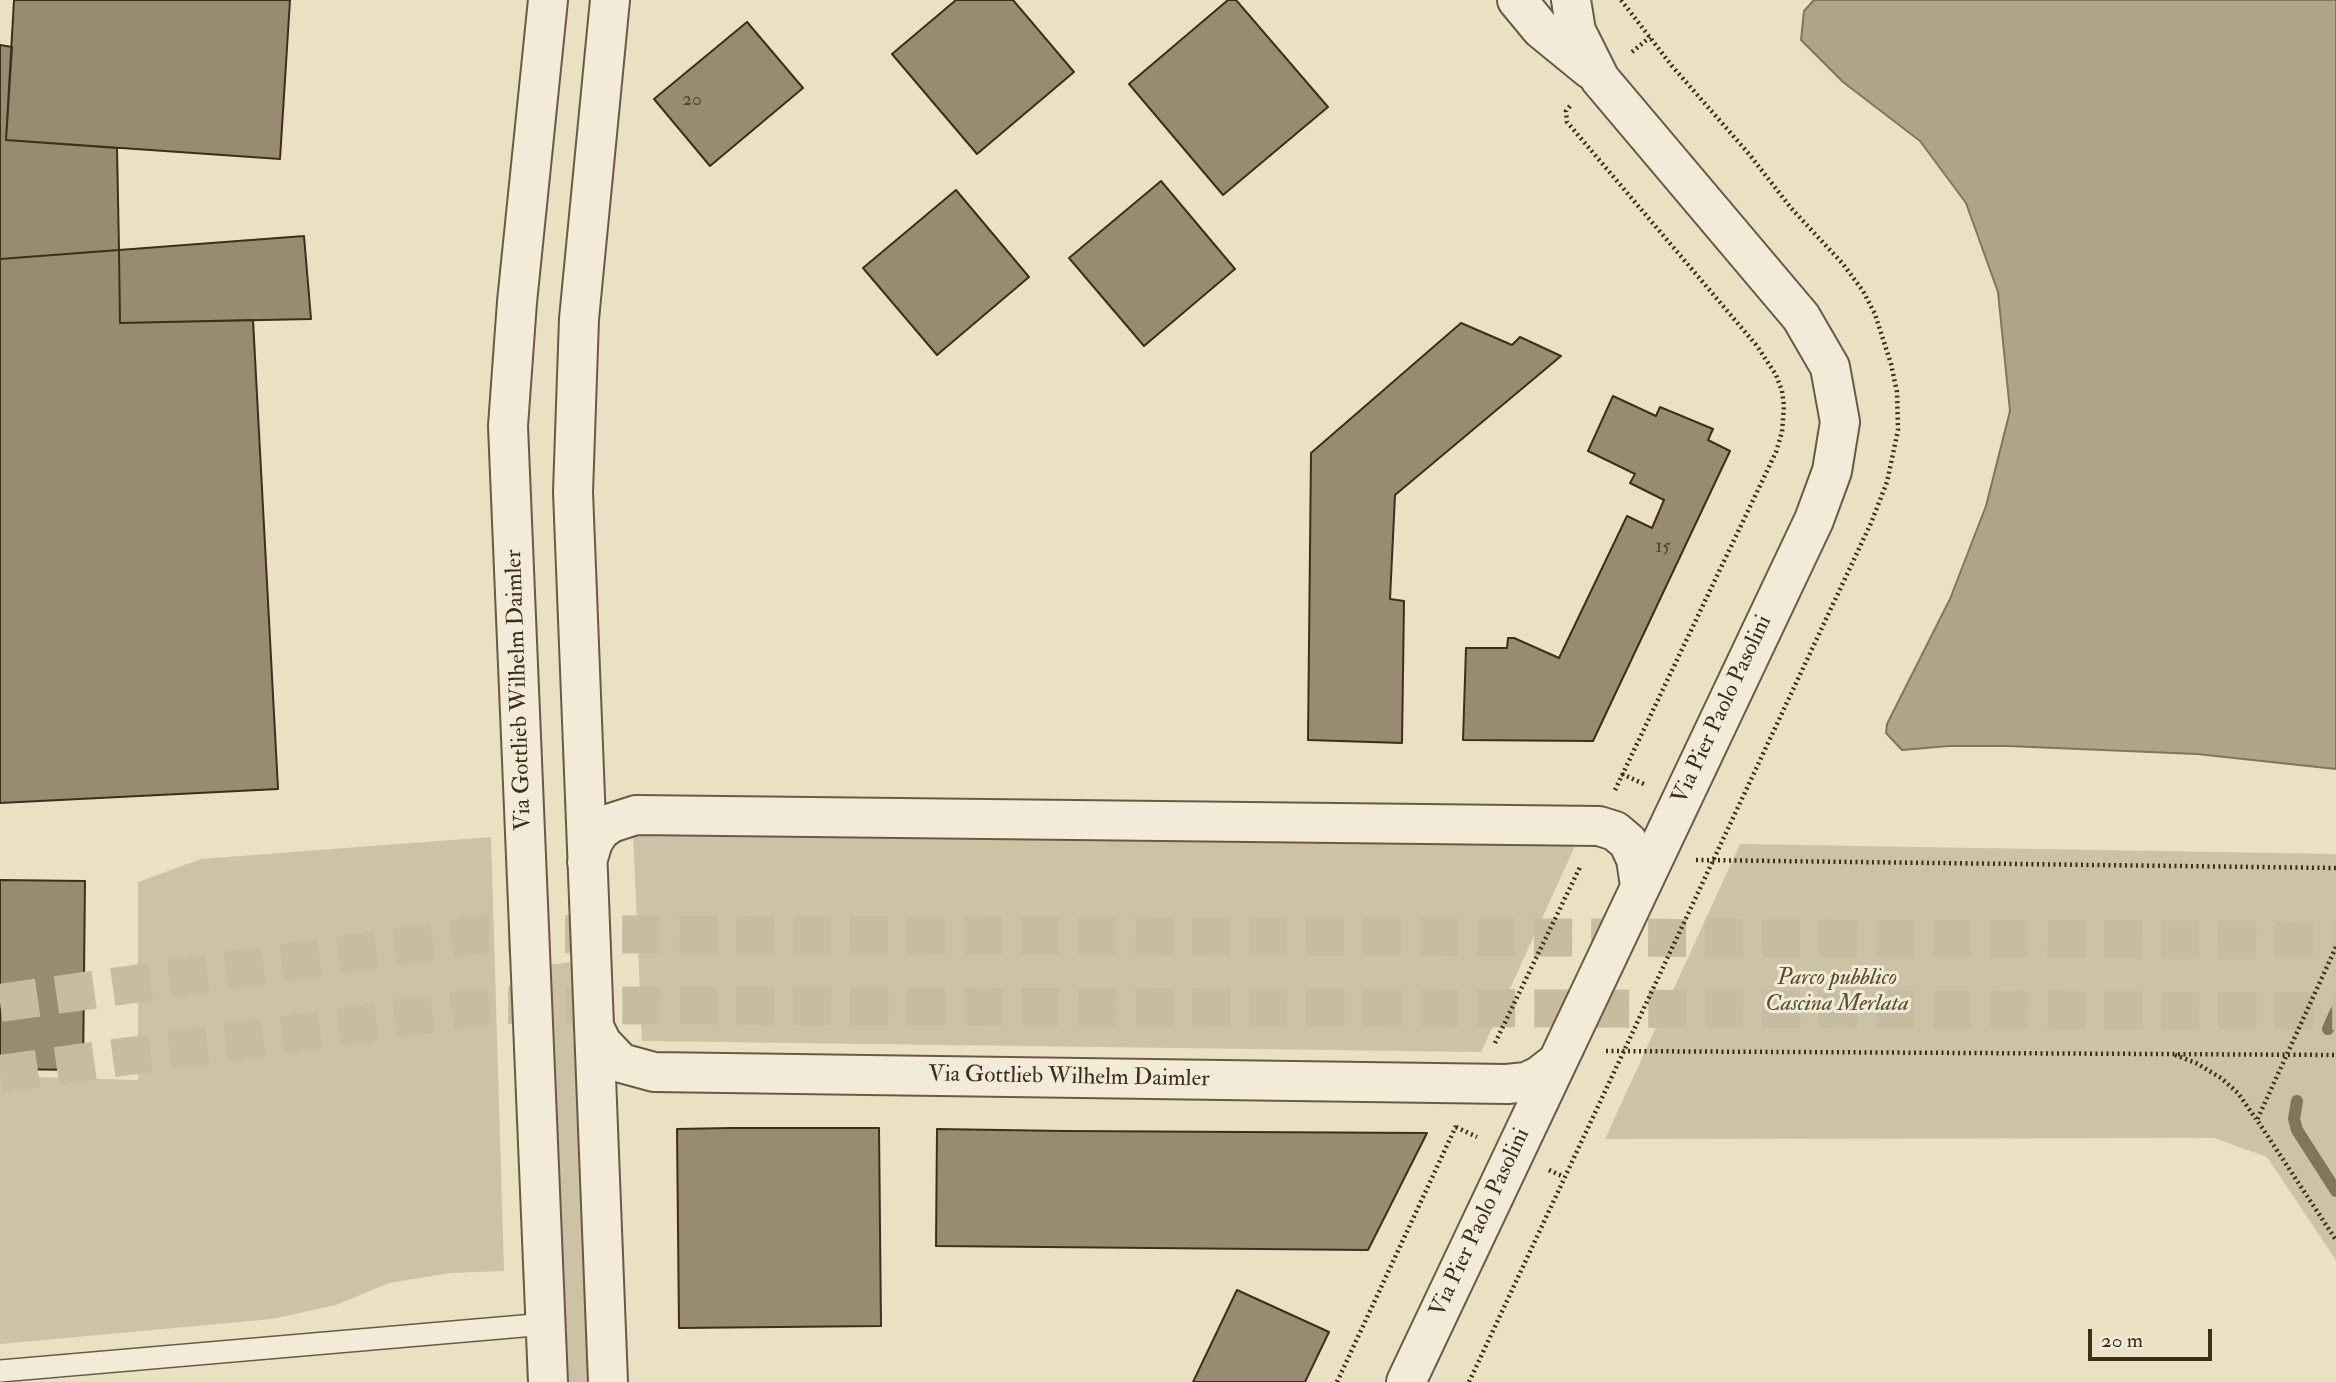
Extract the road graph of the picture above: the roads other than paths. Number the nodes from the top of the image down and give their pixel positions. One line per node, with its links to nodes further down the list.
1 (548, 0): 10 (street, Via Gottlieb Wilhelm Daimler)
2 (611, 0): 6 (street)
3 (1517, 0): 5 (street, Via Pier Paolo Pasolini)
4 (1571, 0): 5 (street, Via Pier Paolo Pasolini)
5 (1597, 75): 7 (street, Via Pier Paolo Pasolini)
6 (587, 862): 7 (street); 8 (street)
7 (1640, 886): 9 (street, Via Pier Paolo Pasolini)
8 (594, 1027): 9 (street, Via Gottlieb Wilhelm Daimler); 13 (street)
9 (1557, 1062): 14 (street, Via Pier Paolo Pasolini)
10 (546, 1324): 11 (lane); 12 (street, Via Gottlieb Wilhelm Daimler)
11 (0, 1371)
12 (548, 1382)
13 (608, 1382)
14 (1406, 1382)

